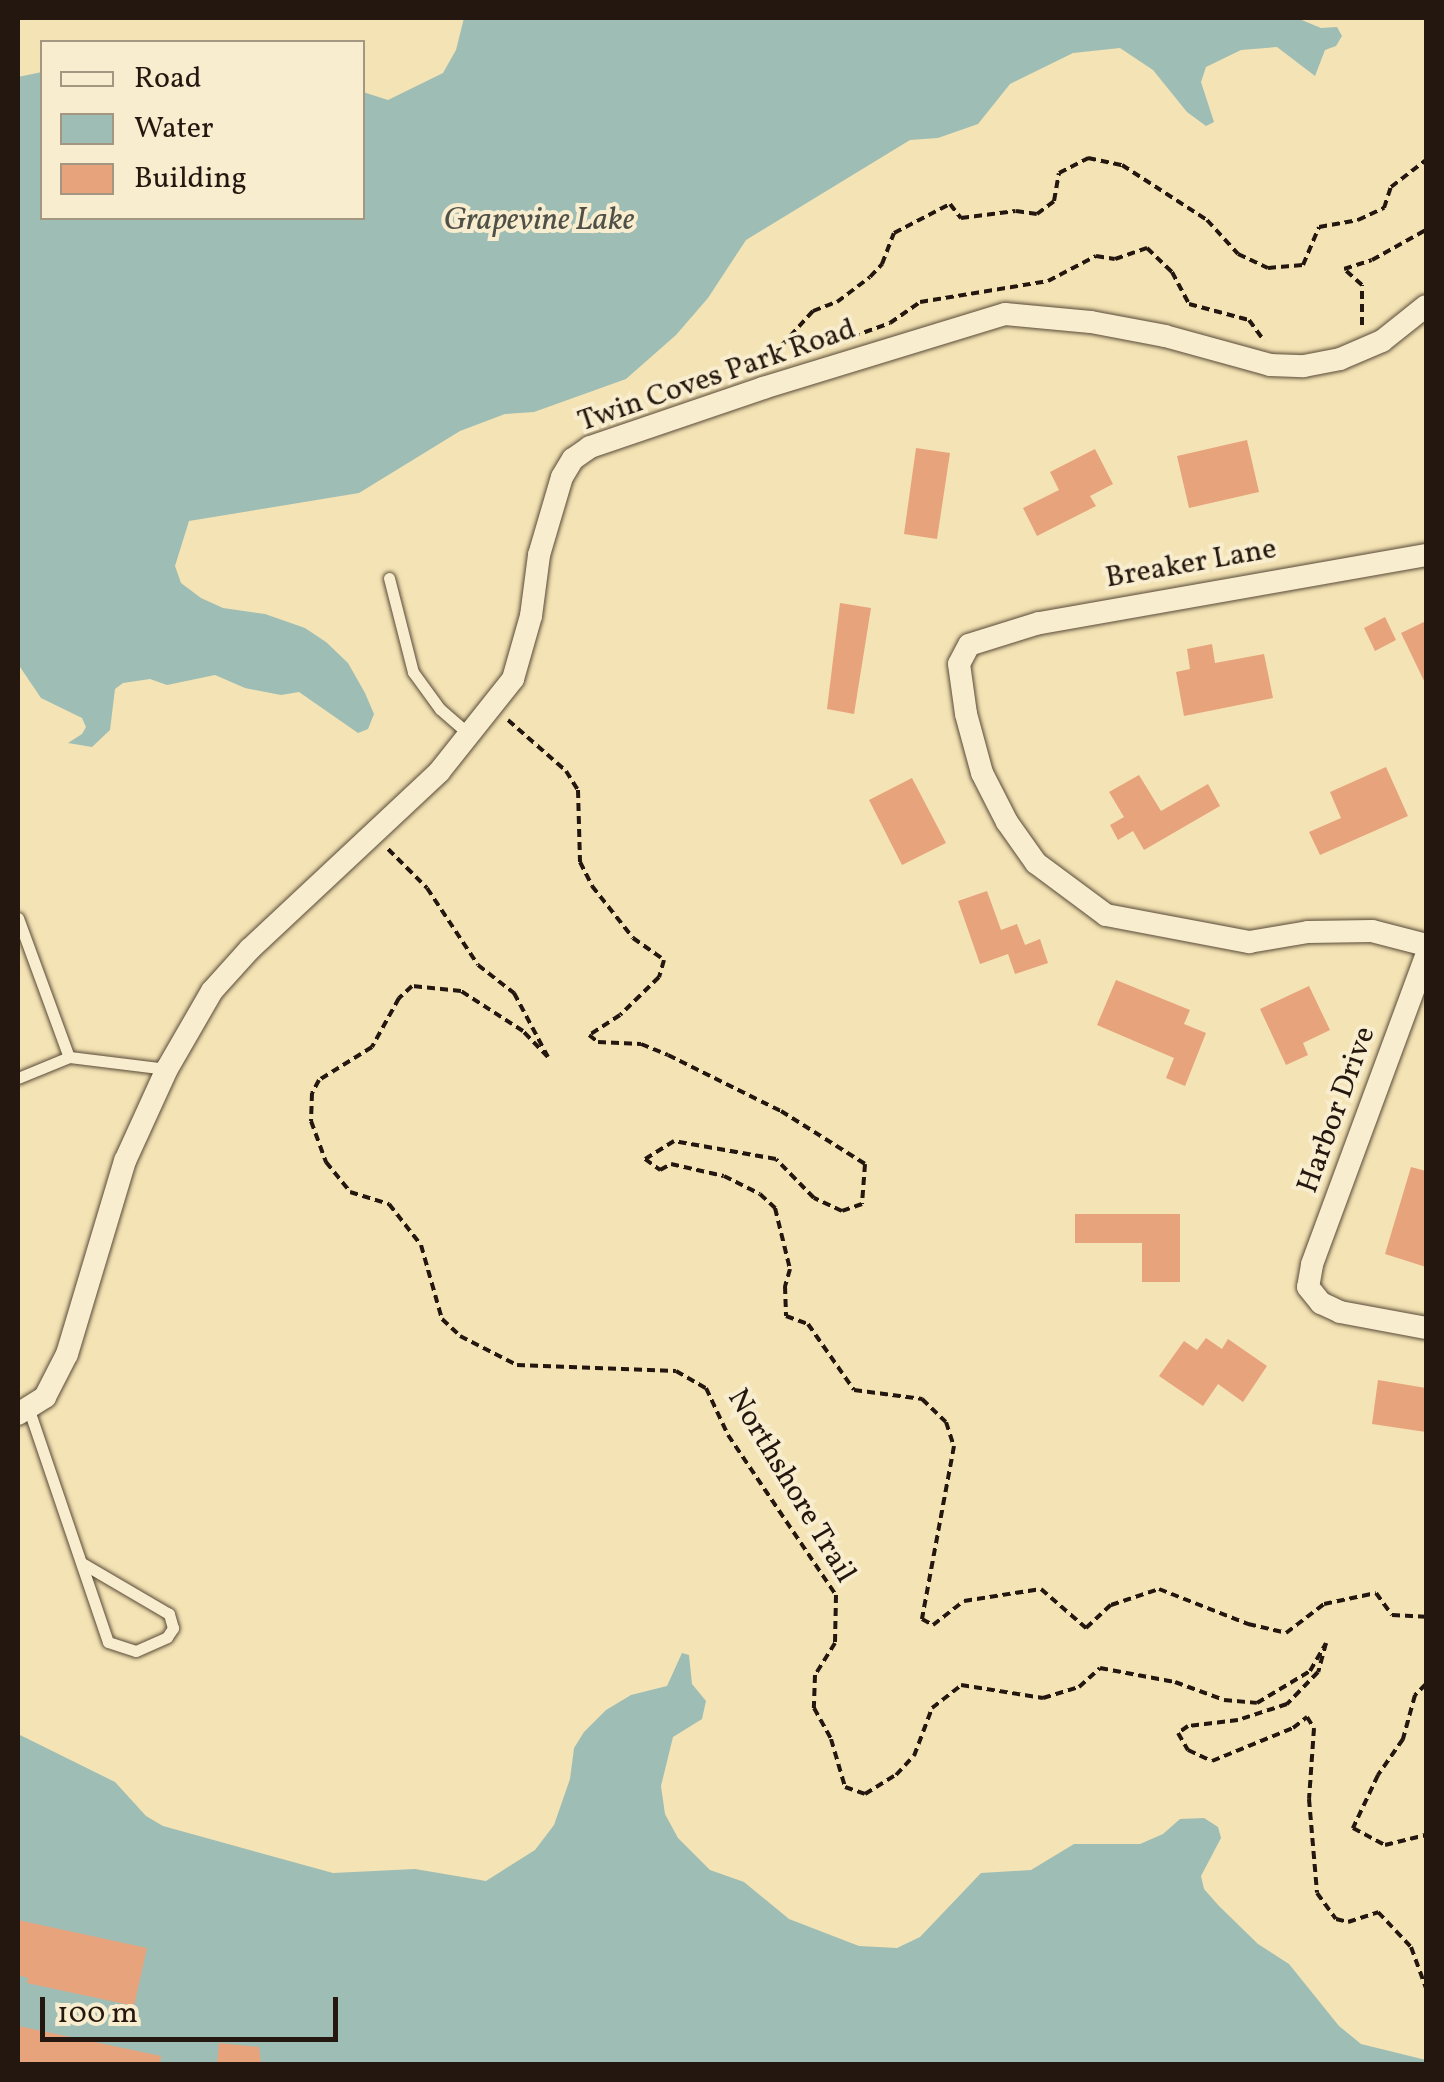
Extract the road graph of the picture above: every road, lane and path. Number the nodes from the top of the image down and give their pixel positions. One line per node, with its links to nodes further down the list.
1 (1426, 160): 7 (path)
2 (1426, 230): 4 (path)
3 (1426, 306): 7 (street, Twin Coves Park Road)
4 (1362, 327)
5 (838, 342): 6 (path)
6 (1273, 351)
7 (752, 392): 10 (street, Twin Coves Park Road)
8 (1426, 555): 14 (street, Breaker Lane)
9 (389, 578): 11 (lane)
10 (493, 707): 11 (street, Twin Coves Park Road); 22 (path)
11 (470, 734): 12 (street, Twin Coves Park Road)
12 (376, 833): 17 (street, Twin Coves Park Road); 25 (path, Northshore Trail)
13 (18, 918): 16 (lane)
14 (1426, 945)
15 (1426, 956): 19 (street, Harbor Drive)
16 (70, 1057): 17 (lane); 18 (lane)
17 (167, 1069): 20 (street, Twin Coves Park Road)
18 (18, 1078)
19 (1426, 1328)
20 (23, 1412): 21 (lane)
21 (82, 1563): 21 (lane)
22 (1426, 1617)
23 (1426, 1684): 24 (path)
24 (1426, 1835)
25 (1426, 1988)

